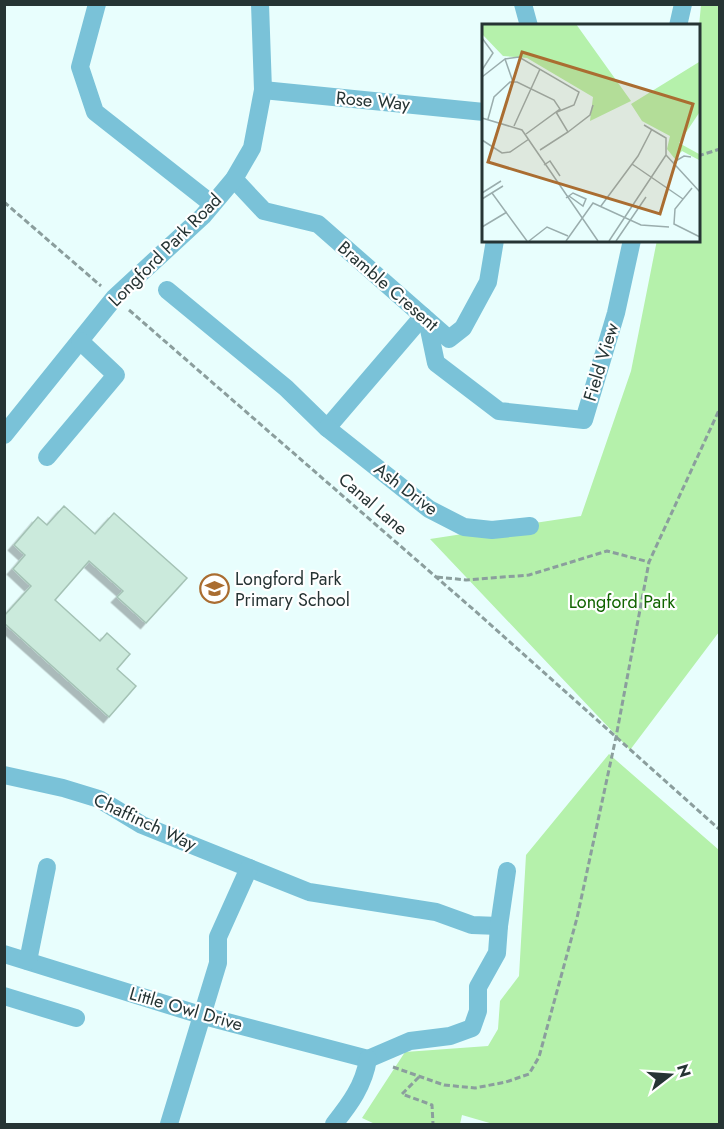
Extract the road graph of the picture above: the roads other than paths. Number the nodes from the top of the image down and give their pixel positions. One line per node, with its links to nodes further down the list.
1 (97, 4): 10 (street)
2 (260, 4): 7 (street, Longford Park Road)
3 (683, 4): 6 (street)
4 (524, 5): 5 (street)
5 (529, 24)
6 (678, 24)
7 (263, 90): 8 (street, Rose Way); 9 (street, Longford Park Road)
8 (482, 112)
9 (234, 179): 10 (street, Longford Park Road); 14 (street, Bramble Cresent)
10 (212, 204): 15 (street, Longford Park Road)
11 (495, 242): 14 (street, Bramble Cresent)
12 (632, 242): 14 (street, Field View)
13 (166, 290): 16 (street, Ash Drive)
14 (425, 318): 16 (street)
15 (80, 341): 17 (street, Longford Park Road); 18 (street)
16 (327, 428): 19 (street, Ash Drive)
17 (4, 435)
18 (47, 457)
19 (530, 526)
20 (4, 775): 22 (street, Chaffinch Way)
21 (47, 867): 26 (street)
22 (249, 867): 24 (street, Chaffinch Way); 28 (street)
23 (507, 871): 24 (street)
24 (499, 926): 30 (street)
25 (4, 954): 26 (street, Little Owl Drive)
26 (28, 962): 28 (street, Little Owl Drive)
27 (4, 996): 29 (street)
28 (204, 1016): 30 (street, Little Owl Drive); 32 (street)
29 (76, 1018)
30 (368, 1059): 31 (street)
31 (341, 1122)
32 (169, 1125)

